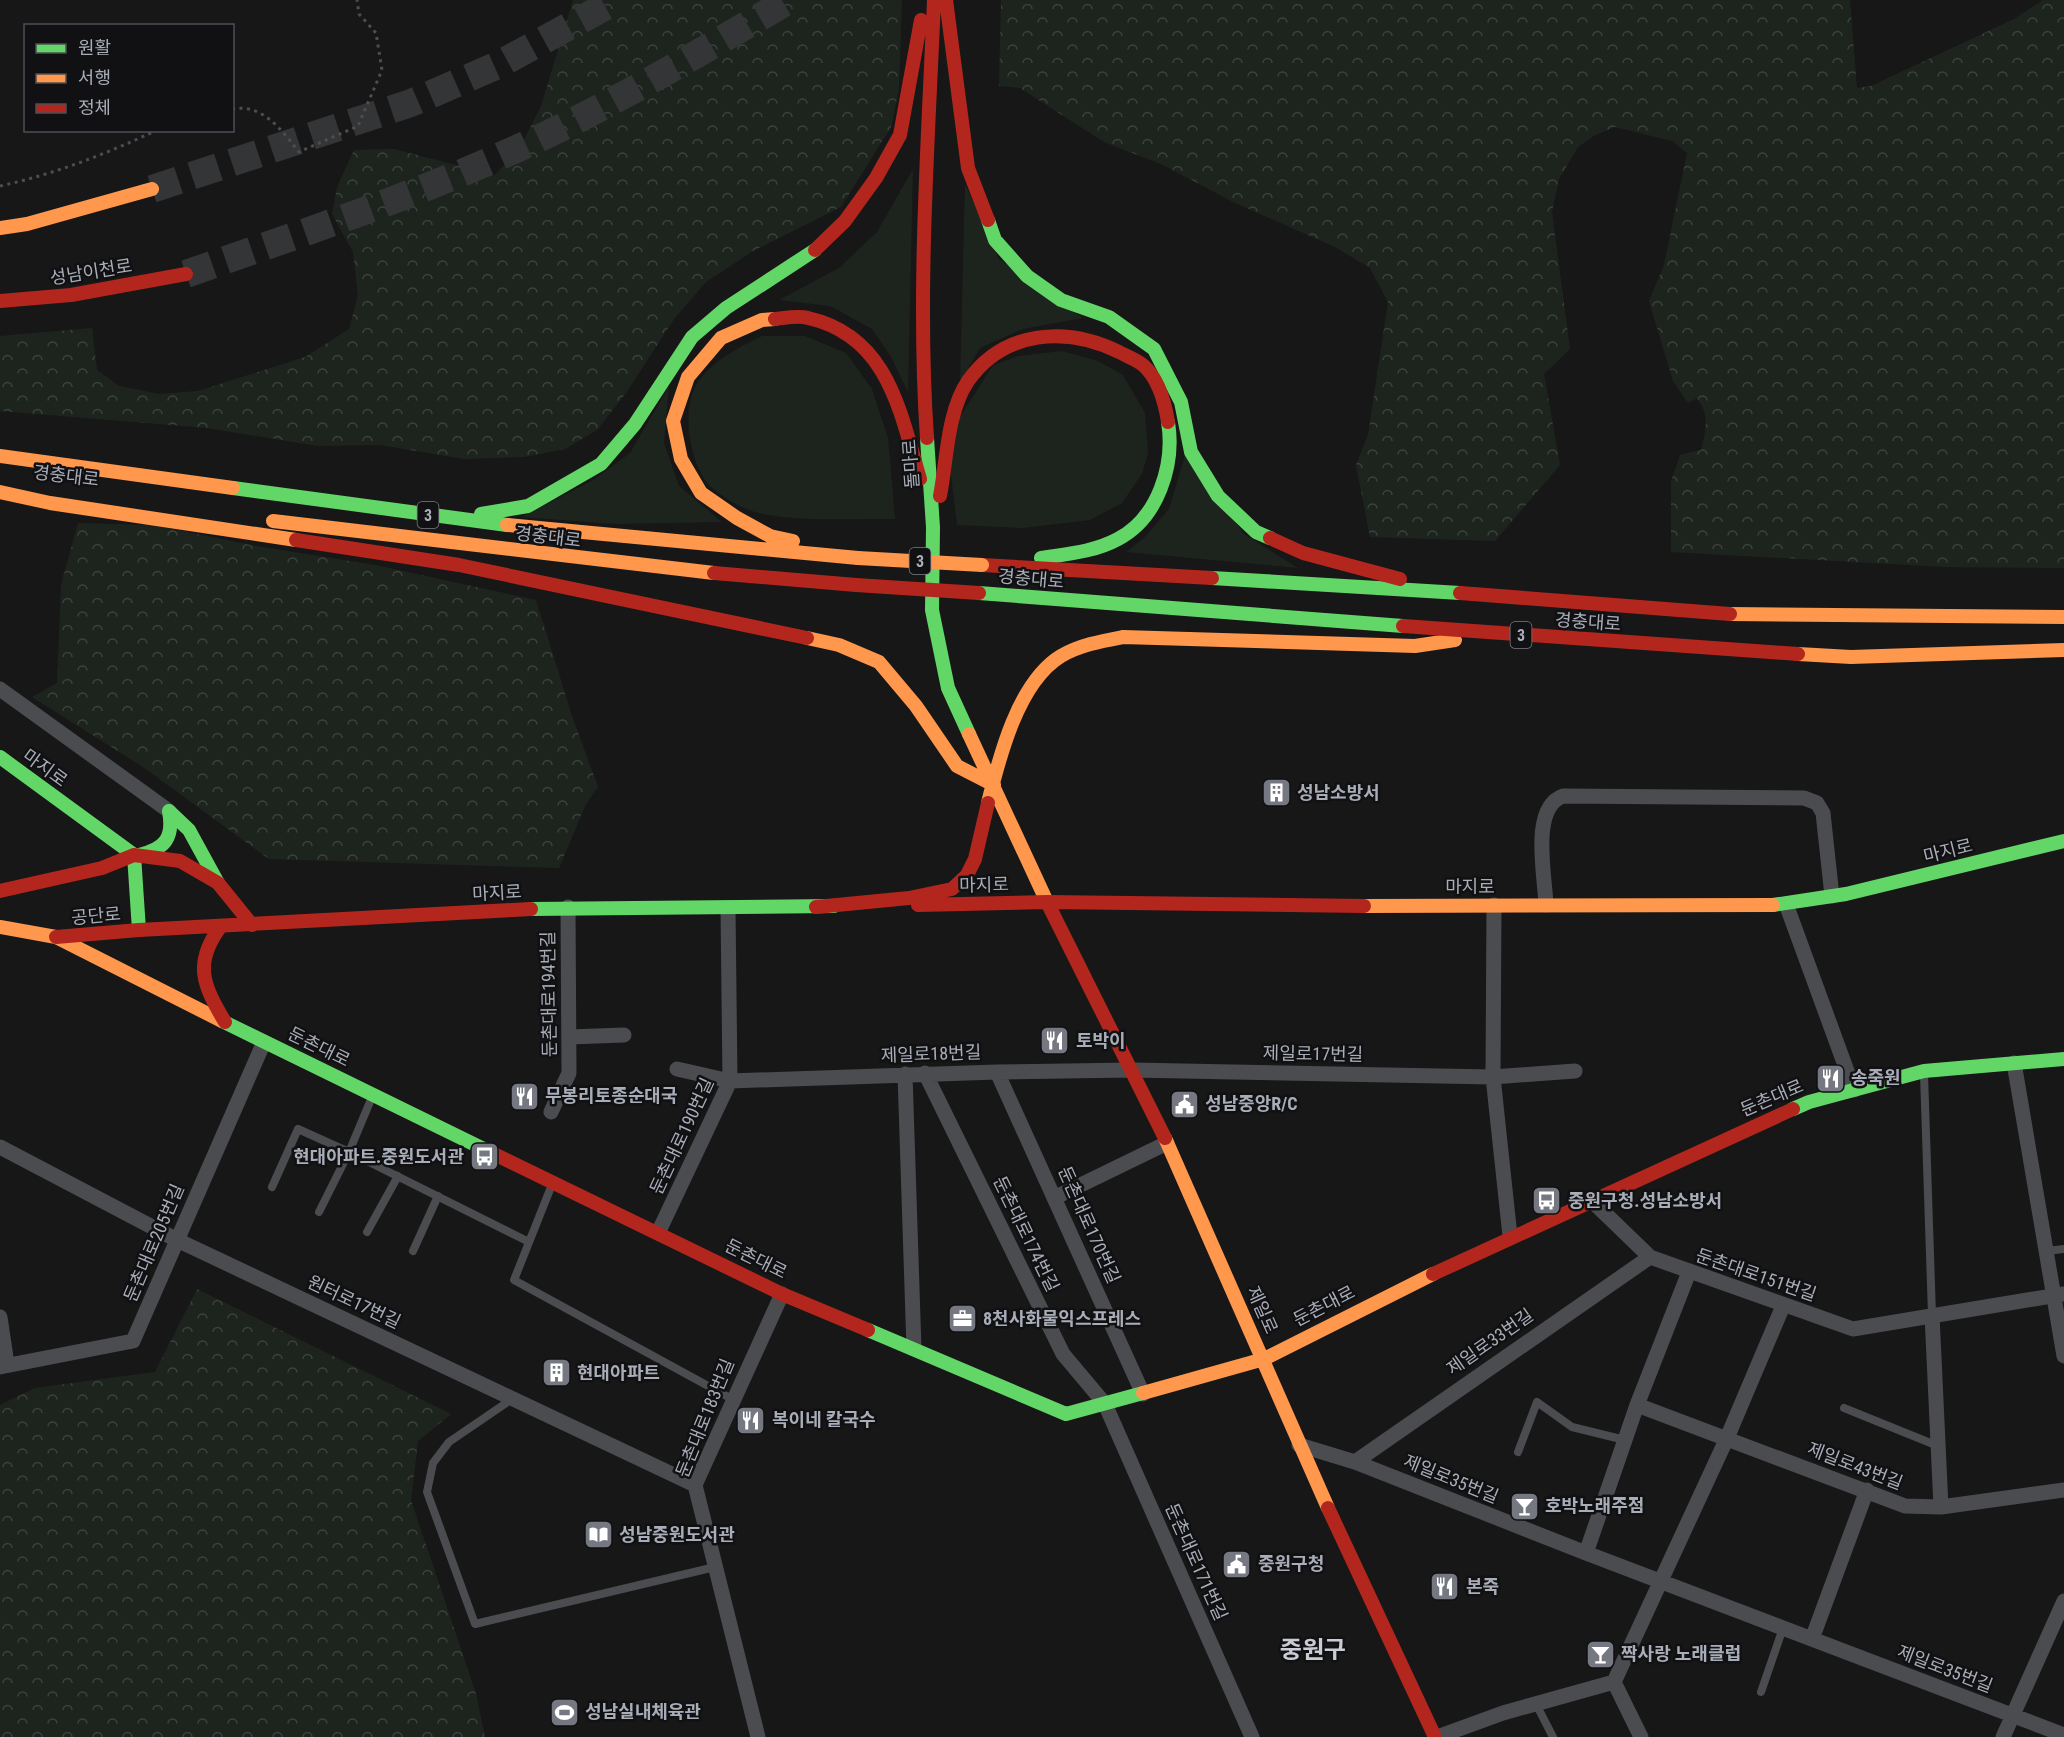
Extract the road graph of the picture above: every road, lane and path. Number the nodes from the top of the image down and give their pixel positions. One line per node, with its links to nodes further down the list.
1 (357, 0): 5 (path)
2 (925, 0): 16 (main road)
3 (934, 0): 18 (main road, 돌마로)
4 (946, 0): 21 (main road)
5 (234, 109)
6 (153, 132): 7 (path)
7 (0, 186)
8 (152, 189): 9 (main road)
9 (0, 228)
10 (186, 274): 11 (main road, 성남이천로)
11 (0, 301)
12 (0, 456): 16 (main road, 경충대로 / 3)
13 (0, 486): 15 (main road, 경충대로)
14 (0, 492): 27 (main road)
15 (222, 514)
16 (424, 514): 19 (main road, 경충대로 / 3)
17 (257, 519): 23 (main road, 경충대로 / 3, bridge)
18 (933, 527): 19 (main road); 20 (main road); 27 (main road, 돌마로)
19 (858, 558): 20 (main road, 경충대로 / 3, bridge)
20 (982, 565): 21 (main road, 경충대로 / 3)
21 (1449, 592): 22 (main road, 경충대로 / 3)
22 (2064, 617)
23 (1499, 634): 24 (main road, 경충대로 / 3); 27 (main road)
24 (2064, 650)
25 (0, 688): 28 (street)
26 (0, 757): 30 (main road, 마지로)
27 (993, 785): 34 (main road, 돌마로); 39 (main road)
28 (169, 812): 30 (main road); 31 (main road)
29 (2064, 841): 33 (main road, 마지로)
30 (134, 855): 31 (main road); 32 (main road); 44 (main road)
31 (218, 883): 41 (main road)
32 (0, 891)
33 (1833, 896): 36 (main road, 마지로); 37 (street)
34 (1047, 902): 35 (main road, 마지로); 39 (main road, 마지로); 53 (main road, 제일로)
35 (1494, 904): 37 (main road, 마지로); 59 (street)
36 (1786, 904): 37 (main road, 마지로); 61 (street)
37 (1546, 905)
38 (568, 907): 40 (main road, 마지로); 41 (main road, 마지로); 48 (street, 둔촌대로194번길)
39 (816, 907): 40 (main road, 마지로)
40 (729, 908): 60 (street, 둔촌대로190번길)
41 (252, 925): 42 (main road, 마지로)
42 (221, 926): 44 (main road, 마지로); 46 (main road)
43 (0, 927): 45 (main road, 둔촌대로)
44 (139, 930): 45 (main road, 공단로)
45 (56, 937): 46 (main road, 둔촌대로)
46 (225, 1022): 49 (main road, 둔촌대로)
47 (624, 1035): 48 (street)
48 (569, 1037): 63 (street, 둔촌대로194번길)
49 (264, 1042): 62 (main road, 둔촌대로); 77 (street, 둔촌대로205번길)
50 (2064, 1059): 51 (main road, 둔촌대로)
51 (2014, 1063): 55 (main road, 둔촌대로); 81 (street)
52 (677, 1069): 60 (street, 제일로18번길)
53 (1132, 1070): 56 (street, 제일로18번길); 59 (street, 제일로17번길); 64 (main road, 제일로)
54 (1575, 1071): 59 (street, 제일로17번길)
55 (1924, 1071): 61 (main road, 둔촌대로); 87 (lane)
56 (997, 1072): 57 (street, 제일로18번길); 71 (street, 둔촌대로170번길)
57 (925, 1073): 58 (street, 제일로18번길); 96 (street, 둔촌대로174번길)
58 (905, 1074): 60 (street, 제일로18번길); 89 (street)
59 (1493, 1077): 76 (street)
60 (730, 1081): 75 (street, 둔촌대로190번길)
61 (1854, 1090): 72 (main road, 둔촌대로)
62 (373, 1095): 66 (lane); 68 (main road, 둔촌대로)
63 (551, 1112)
64 (1167, 1143): 71 (street); 91 (main road, 제일로)
65 (0, 1147): 77 (street, 원터로17번길)
66 (349, 1152): 67 (lane); 69 (lane); 73 (lane)
67 (398, 1176): 70 (lane); 74 (lane)
68 (553, 1182): 75 (main road, 둔촌대로); 78 (lane)
69 (272, 1187)
70 (438, 1197): 78 (lane); 80 (lane)
71 (1056, 1197): 93 (street, 둔촌대로170번길)
72 (1590, 1198): 76 (main road, 둔촌대로); 82 (street, 둔촌대로151번길)
73 (318, 1212)
74 (367, 1232)
75 (658, 1233): 84 (main road, 둔촌대로)
76 (1510, 1236): 91 (main road, 둔촌대로)
77 (177, 1240): 92 (street, 둔촌대로205번길); 94 (street, 원터로17번길)
78 (529, 1242): 95 (lane)
79 (2064, 1249): 81 (lane)
80 (413, 1251)
81 (2047, 1251): 85 (street)
82 (1650, 1257): 83 (street, 둔촌대로151번길); 104 (street, 제일로33번길)
83 (1689, 1272): 86 (street, 둔촌대로151번길); 97 (street)
84 (782, 1294): 89 (main road, 둔촌대로); 95 (street, 둔촌대로183번길)
85 (2059, 1295): 87 (street, 둔촌대로151번길); 90 (street)
86 (1783, 1306): 87 (street, 둔촌대로151번길); 99 (street)
87 (1932, 1315): 102 (street)
88 (0, 1317): 92 (street)
89 (914, 1350): 96 (main road, 둔촌대로)
90 (2064, 1356)
91 (1264, 1359): 93 (main road, 둔촌대로); 101 (main road, 제일로)
92 (3, 1366)
93 (1143, 1394): 96 (main road, 둔촌대로)
94 (512, 1399): 105 (street, 원터로17번길); 110 (lane)
95 (732, 1399): 105 (street, 둔촌대로183번길)
96 (1105, 1404): 121 (street, 둔촌대로171번길)
97 (1637, 1405): 99 (street, 제일로43번길); 100 (street)
98 (1844, 1408): 102 (lane)
99 (1727, 1438): 106 (street, 제일로43번길); 111 (street)
100 (1625, 1440): 103 (lane); 109 (street)
101 (1299, 1445): 104 (street, 제일로35번길); 122 (main road, 제일로)
102 (1938, 1446): 108 (street)
103 (1518, 1452)
104 (1355, 1462): 109 (street, 제일로35번길)
105 (695, 1485): 110 (street, 둔촌대로183번길)
106 (1867, 1490): 108 (street, 제일로43번길); 114 (street)
107 (2064, 1490): 108 (street, 제일로43번길)
108 (1941, 1507)
109 (1586, 1553): 111 (street, 제일로35번길)
110 (715, 1567): 120 (street, 둔촌대로183번길)
111 (1661, 1582): 113 (street, 제일로35번길); 115 (street)
112 (2064, 1600): 118 (street)
113 (1783, 1628): 114 (street, 제일로35번길); 116 (lane)
114 (1812, 1638): 118 (street, 제일로35번길)
115 (1614, 1682): 117 (street); 124 (street)
116 (1761, 1692)
117 (1536, 1704): 122 (street); 123 (lane)
118 (2013, 1716): 119 (street, 제일로35번길); 125 (street)
119 (2064, 1735)
120 (758, 1737)
121 (1252, 1737)
122 (1436, 1737)
123 (1553, 1737)
124 (1641, 1737)
125 (2003, 1737)

